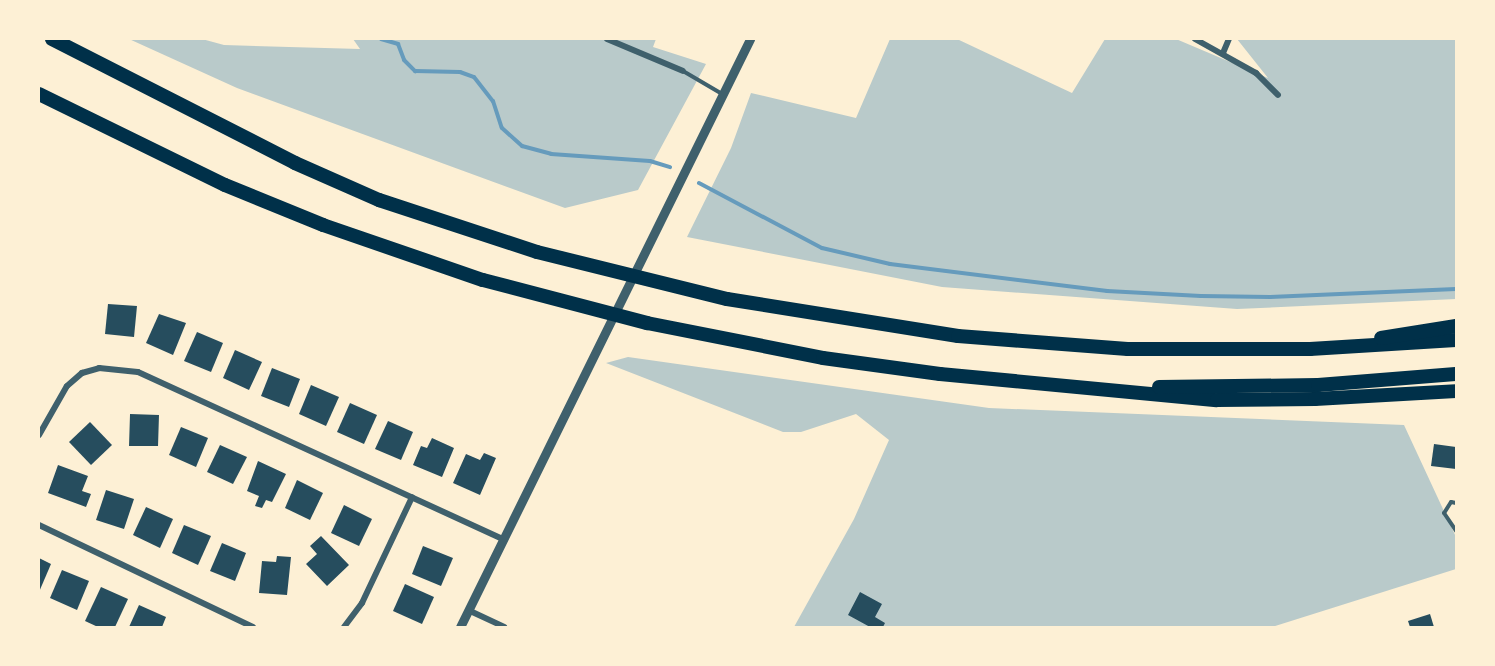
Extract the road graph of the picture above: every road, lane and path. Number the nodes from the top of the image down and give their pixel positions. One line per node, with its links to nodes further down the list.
1 (52, 39): 13 (highway)
2 (607, 39): 7 (street)
3 (750, 39): 9 (street)
4 (1195, 39): 6 (street)
5 (1229, 39): 6 (street)
6 (1223, 53): 10 (street)
7 (683, 71): 9 (lane)
8 (39, 94): 15 (highway)
9 (723, 95): 22 (street)
10 (1278, 95)
11 (1456, 326): 13 (highway)
12 (1456, 340): 13 (highway)
13 (1310, 349)
14 (1456, 374): 15 (highway)
15 (1076, 387): 16 (highway)
16 (1456, 391)
17 (39, 435): 18 (street)
18 (412, 497): 22 (street); 25 (street)
19 (1456, 503): 21 (lane)
20 (39, 525): 24 (street)
21 (1456, 531)
22 (503, 539): 23 (street)
23 (468, 610): 26 (street); 27 (street)
24 (253, 627)
25 (344, 627)
26 (460, 627)
27 (504, 627)

